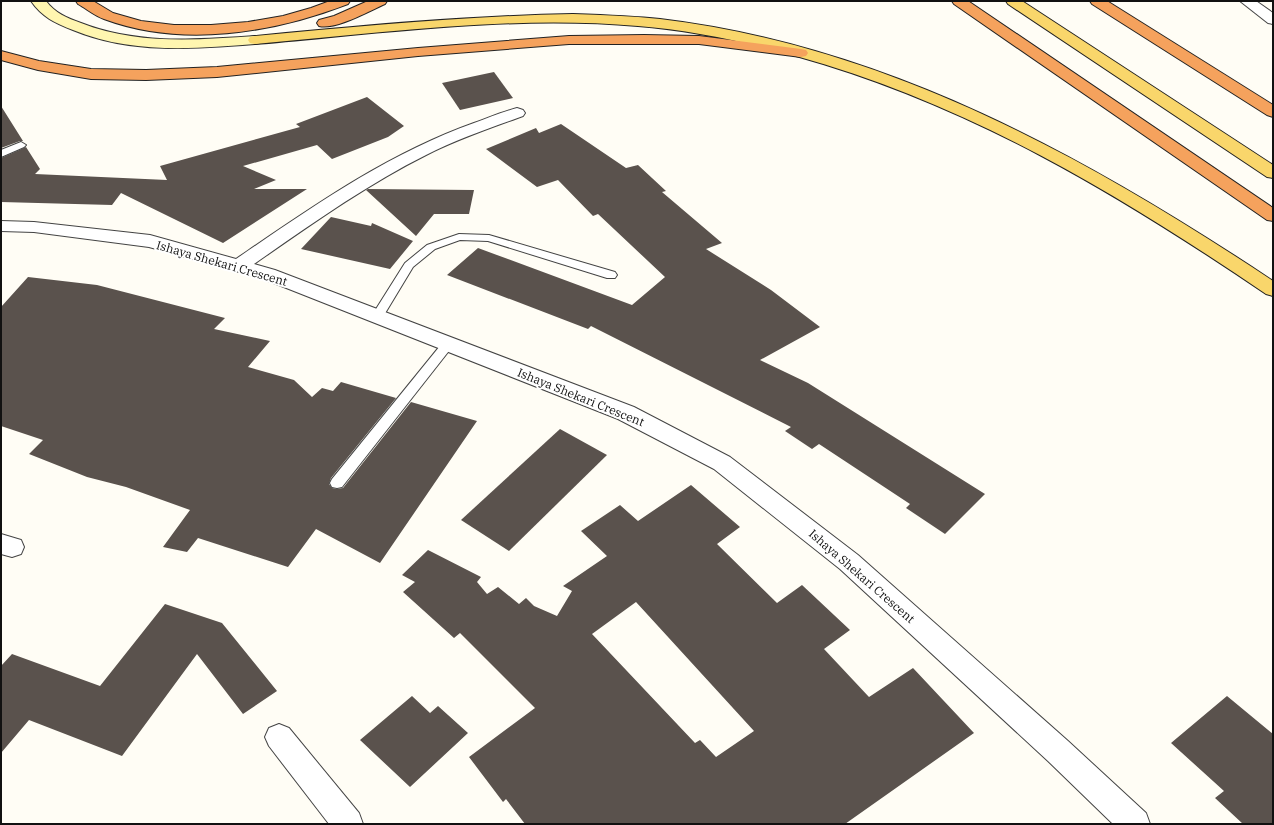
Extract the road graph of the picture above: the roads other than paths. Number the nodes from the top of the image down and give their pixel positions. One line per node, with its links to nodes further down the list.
1 (38, 1): 10 (street)
2 (83, 1): 3 (highway)
3 (343, 1)
4 (380, 1): 10 (highway)
5 (959, 1): 18 (highway)
6 (1013, 1): 17 (main road)
7 (1097, 1): 13 (highway)
8 (1247, 1): 9 (street)
9 (1273, 20)
10 (255, 40): 11 (main road)
11 (801, 53): 12 (highway); 22 (main road)
12 (1, 56)
13 (1273, 112)
14 (517, 113): 20 (street)
15 (20, 145): 16 (lane)
16 (1, 154)
17 (1273, 173)
18 (1273, 216)
19 (1, 226): 20 (street, Ishaya Shekari Crescent)
20 (239, 266): 23 (street, Ishaya Shekari Crescent)
21 (611, 276): 23 (lane)
22 (1273, 290)
23 (377, 317): 24 (street, Ishaya Shekari Crescent)
24 (448, 344): 25 (lane); 28 (street, Ishaya Shekari Crescent)
25 (337, 483)
26 (279, 737): 27 (street)
27 (348, 824)
28 (1135, 824)

